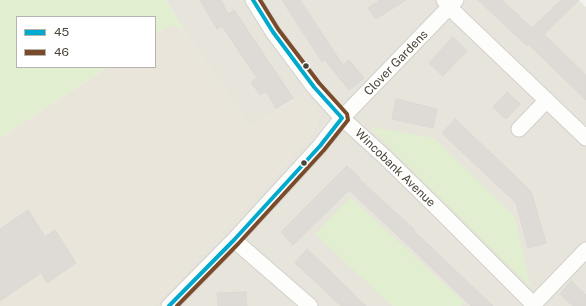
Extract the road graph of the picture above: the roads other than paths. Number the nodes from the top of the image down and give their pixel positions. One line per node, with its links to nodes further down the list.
1 (252, 0): 4 (street, Wincobank Avenue)
2 (450, 2): 3 (street, Clover Gardens); 4 (street, Clover Gardens)
3 (547, 100): 5 (street); 6 (street, Clover Gardens)
4 (342, 118): 7 (street, Clover Gardens); 9 (street, Wincobank Avenue)
5 (519, 129)
6 (586, 138)
7 (234, 240): 10 (street, Clover Gardens); 11 (street)
8 (586, 250): 9 (street)
9 (534, 305)
10 (169, 306)
11 (310, 306)

